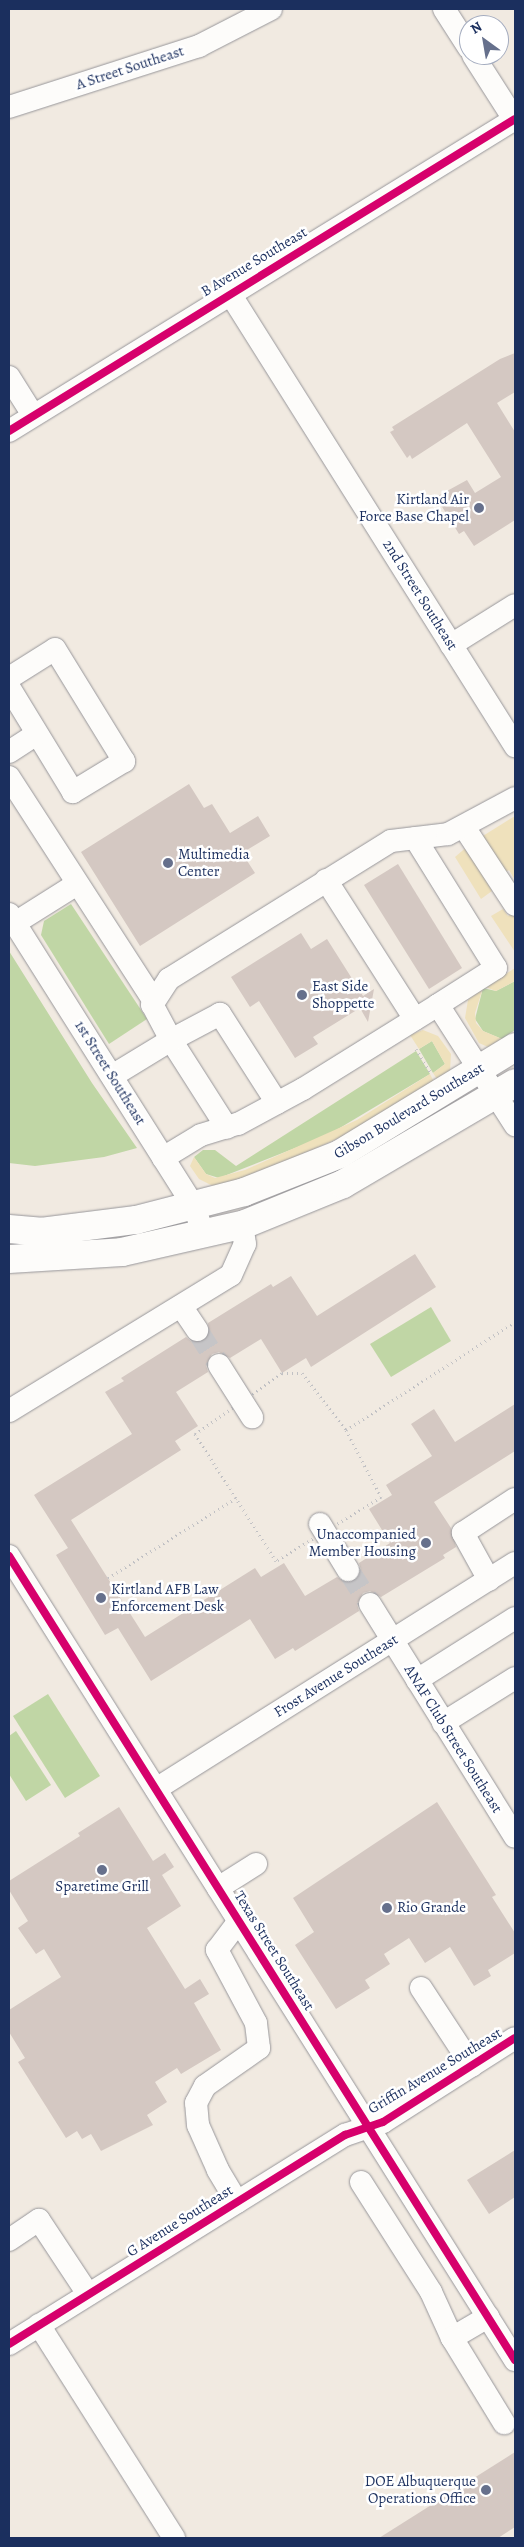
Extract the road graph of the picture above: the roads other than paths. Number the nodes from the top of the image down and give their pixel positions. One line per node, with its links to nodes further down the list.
1 (271, 9): 5 (street, A Street Southeast)
2 (444, 9): 3 (street)
3 (459, 32)
4 (480, 65): 6 (street)
5 (9, 107)
6 (515, 119): 7 (street, B Avenue Southeast)
7 (229, 292): 9 (street, B Avenue Southeast); 12 (street, 2nd Street Southeast)
8 (9, 377): 9 (street)
9 (33, 415): 10 (street, B Avenue Southeast)
10 (9, 431)
11 (515, 605): 12 (street)
12 (451, 645): 16 (street, 2nd Street Southeast)
13 (9, 678): 15 (street)
14 (9, 687): 15 (street)
15 (37, 734): 17 (street)
16 (515, 746)
17 (9, 752)
18 (9, 777): 23 (street)
19 (515, 798): 20 (street)
20 (464, 826): 21 (street); 24 (street)
21 (415, 838): 22 (street); 26 (street)
22 (326, 880): 27 (street); 29 (street)
23 (77, 884): 25 (street); 27 (street)
24 (515, 905)
25 (12, 919): 33 (street, 1st Street Southeast)
26 (506, 965): 28 (street)
27 (154, 1001): 30 (street)
28 (438, 1005): 29 (street); 32 (street)
29 (416, 1019): 35 (street)
30 (171, 1040): 33 (street); 35 (street); 37 (street)
31 (515, 1047): 32 (main road, Gibson Boulevard Southeast)
32 (480, 1070): 34 (street); 39 (main road, Gibson Boulevard Southeast)
33 (112, 1076): 38 (street, 1st Street Southeast)
34 (506, 1089): 36 (street); 40 (main road, Gibson Boulevard Southeast)
35 (277, 1103): 37 (street)
36 (515, 1125)
37 (227, 1128): 38 (street)
38 (163, 1158): 39 (street, 1st Street Southeast)
39 (195, 1208): 41 (main road, Gibson Boulevard Southeast); 42 (street, 1st Street Southeast)
40 (242, 1224): 42 (main road, Gibson Boulevard Southeast); 44 (street)
41 (9, 1229)
42 (203, 1235): 43 (main road, Gibson Boulevard Southeast)
43 (9, 1260)
44 (181, 1306): 45 (street); 48 (street)
45 (197, 1330)
46 (219, 1365): 47 (street)
47 (246, 1409)
48 (9, 1411)
49 (515, 1499): 53 (street)
50 (322, 1527): 52 (street)
51 (9, 1556): 60 (street, Texas Street Southeast)
52 (348, 1570)
53 (507, 1574): 56 (street, Frost Avenue Southeast)
54 (370, 1604): 56 (street, ANAF Club Street Southeast)
55 (515, 1618): 58 (street)
56 (392, 1641): 58 (street, ANAF Club Street Southeast); 60 (street, Frost Avenue Southeast)
57 (515, 1678): 59 (street)
58 (416, 1680): 59 (street, ANAF Club Street Southeast)
59 (443, 1723): 61 (street, ANAF Club Street Southeast)
60 (156, 1789): 63 (street, Texas Street Southeast)
61 (515, 1837)
62 (256, 1864): 63 (street)
63 (218, 1888): 64 (street, Texas Street Southeast)
64 (239, 1922): 68 (street, Texas Street Southeast); 70 (street)
65 (421, 1988): 67 (street)
66 (515, 2038): 67 (street, Griffin Avenue Southeast)
67 (472, 2066): 68 (street, Griffin Avenue Southeast)
68 (368, 2128): 70 (street, G Avenue Southeast); 73 (street, Texas Street Southeast)
69 (361, 2182): 75 (street)
70 (237, 2202): 72 (street, G Avenue Southeast)
71 (9, 2240): 72 (street)
72 (88, 2294): 74 (street, G Avenue Southeast)
73 (488, 2317): 75 (street); 77 (street, Texas Street Southeast)
74 (40, 2325): 76 (street, G Avenue Southeast); 79 (street)
75 (452, 2338): 78 (street)
76 (9, 2344)
77 (515, 2360)
78 (504, 2423)
79 (174, 2538)

